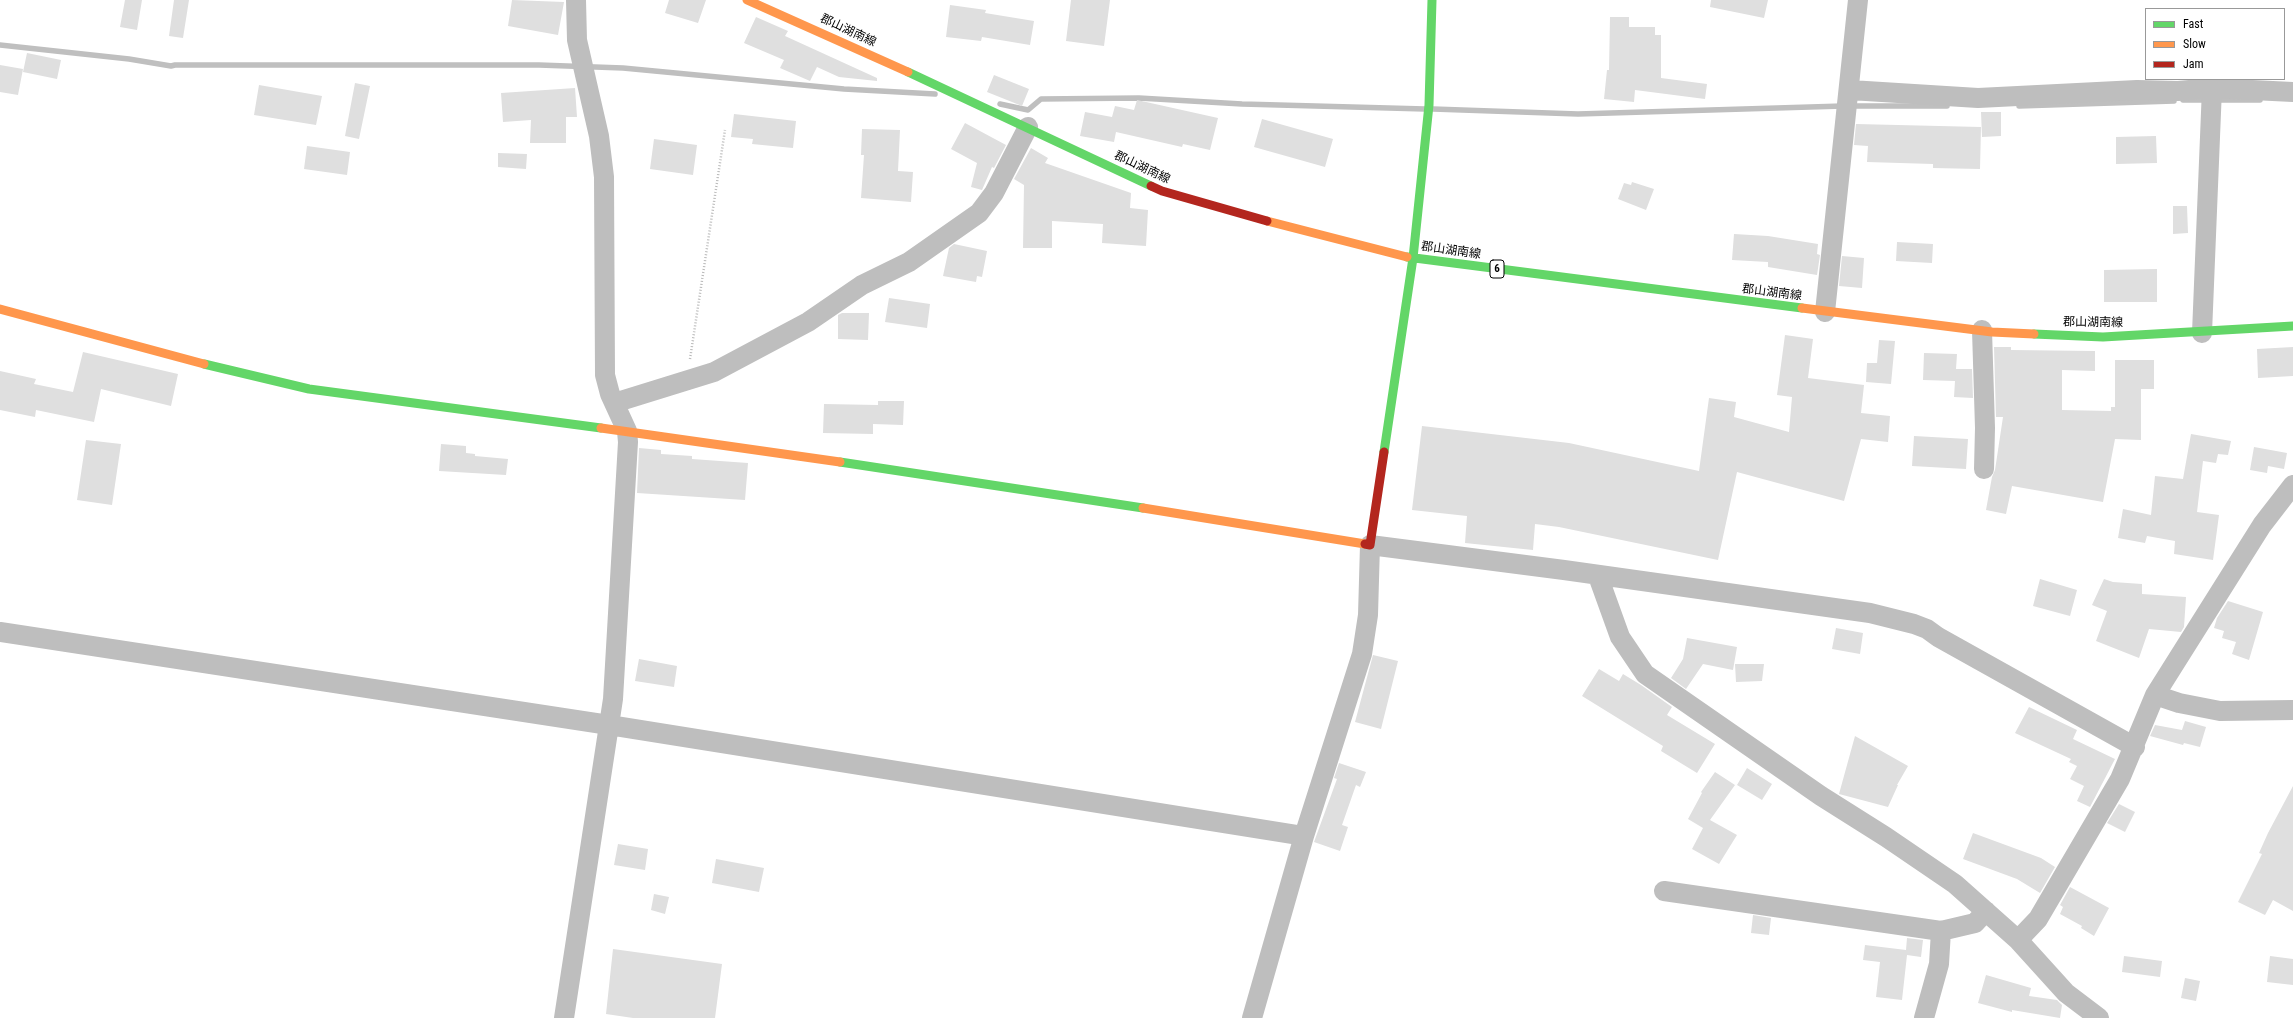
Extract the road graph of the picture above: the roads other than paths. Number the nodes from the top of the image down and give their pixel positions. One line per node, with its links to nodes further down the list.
1 (576, 0): 15 (street)
2 (747, 0): 8 (street, 郡山湖南線 / 6)
3 (1432, 0): 9 (street)
4 (1858, 0): 6 (street)
5 (2212, 88): 6 (street); 7 (street); 14 (street)
6 (1850, 90): 11 (street)
7 (2293, 92)
8 (1028, 127): 9 (street, 郡山湖南線 / 6); 15 (street)
9 (1413, 258): 11 (street, 郡山湖南線 / 6); 19 (street)
10 (0, 309): 16 (street)
11 (1825, 312): 13 (street, 郡山湖南線 / 6)
12 (2293, 326): 14 (street, 郡山湖南線 / 6)
13 (1982, 330): 14 (street, 郡山湖南線 / 6); 17 (street)
14 (2202, 333)
15 (614, 403): 16 (street)
16 (627, 431): 19 (street); 24 (street)
17 (1984, 469)
18 (2293, 485): 22 (street)
19 (1370, 545): 20 (street); 26 (street)
20 (1598, 576): 25 (street); 28 (street)
21 (0, 632): 24 (street)
22 (2155, 695): 23 (street); 25 (street)
23 (2293, 710)
24 (609, 725): 26 (street); 31 (street)
25 (2135, 747): 30 (street)
26 (1304, 836): 32 (street)
27 (1664, 891): 29 (street)
28 (1986, 911): 29 (street); 30 (street)
29 (1942, 930): 33 (street)
30 (2018, 940): 34 (street)
31 (564, 1018)
32 (1252, 1018)
33 (1924, 1018)
34 (2099, 1018)

